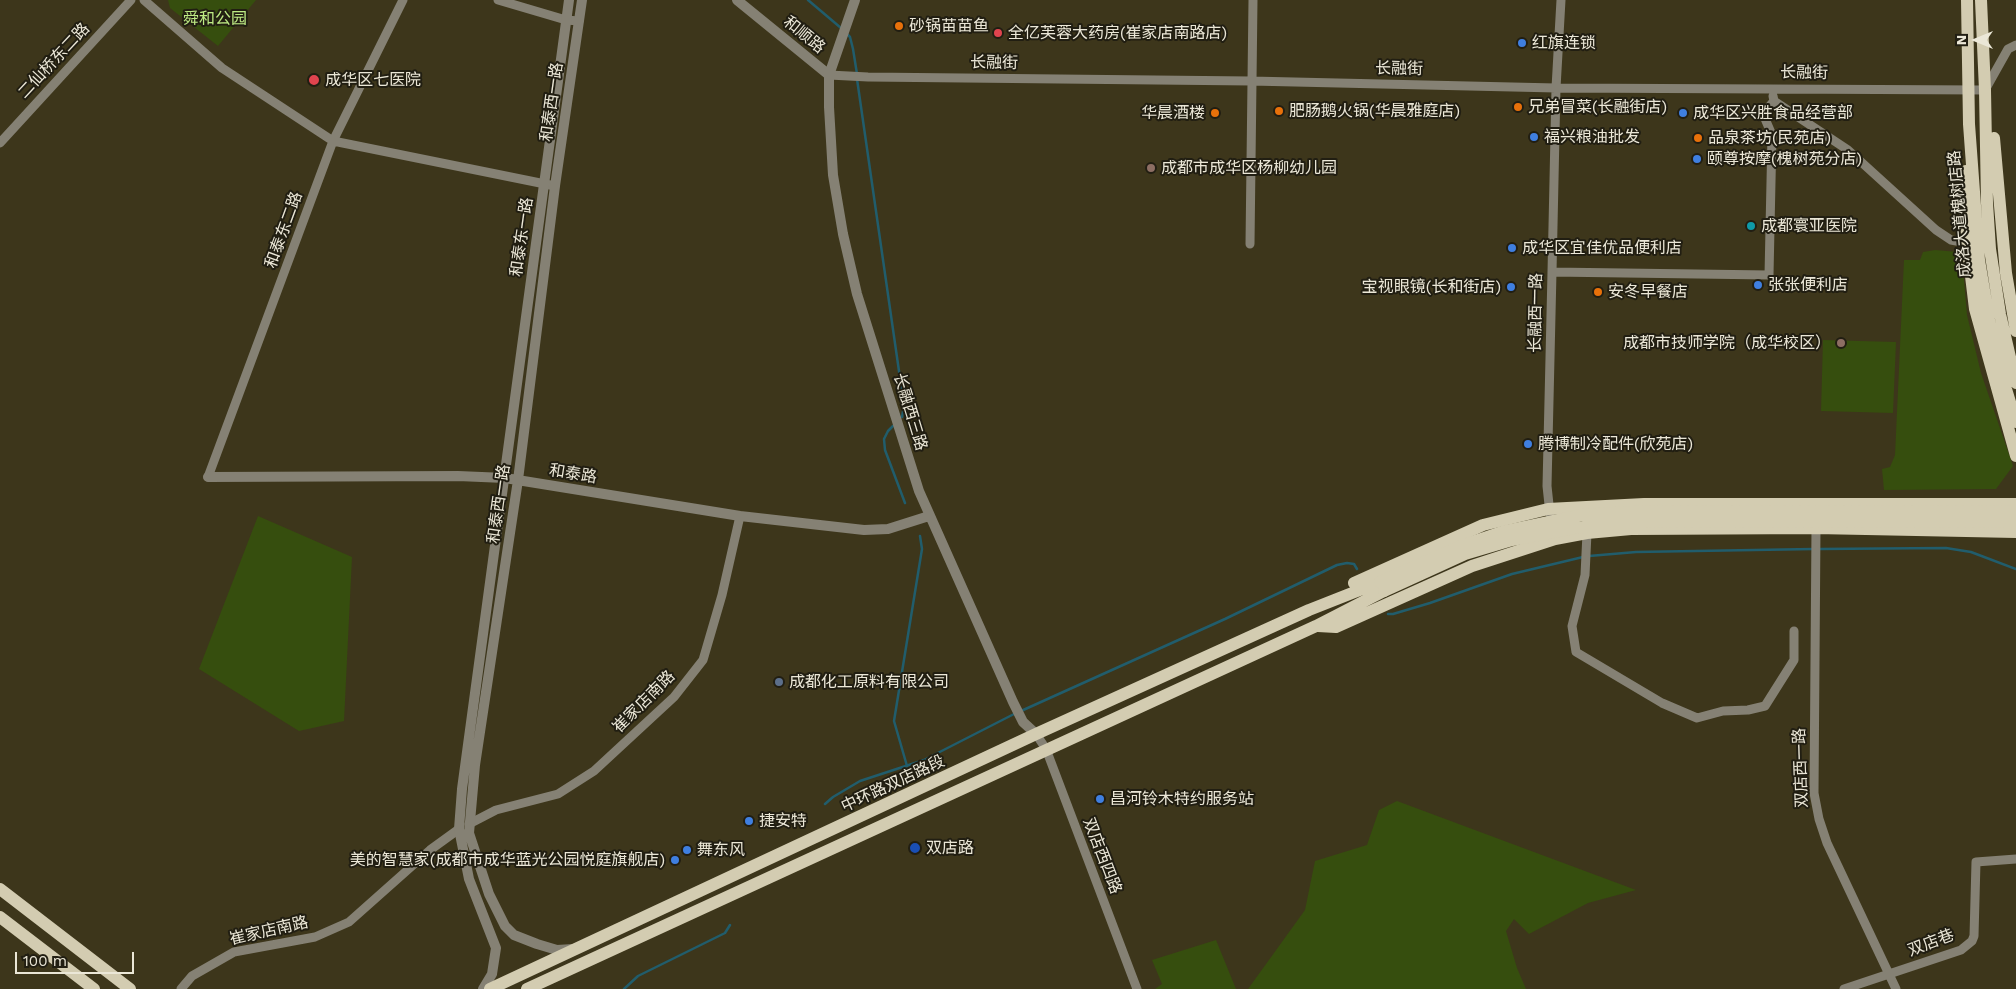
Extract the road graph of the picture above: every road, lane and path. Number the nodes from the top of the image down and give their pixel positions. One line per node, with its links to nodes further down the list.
1 (131, 0): 25 (street, 二仙桥东二路)
2 (144, 0): 24 (street)
3 (402, 0): 24 (street, 和泰东二路)
4 (498, 0): 13 (street)
5 (569, 0): 13 (street, 和泰东一路)
6 (582, 0): 14 (street, 和泰西一路)
7 (738, 0): 16 (street, 和顺路)
8 (855, 0): 16 (street, 长融西三路)
9 (1252, 0): 17 (street)
10 (1561, 0): 18 (street, 长融西一路)
11 (1967, 0): 20 (main road, 成洛大道槐树店路)
12 (1982, 0): 21 (main road, 成洛大道槐树店路)
13 (566, 20): 14 (street); 26 (street, 和泰东一路)
14 (579, 21): 27 (street, 和泰西一路)
15 (2016, 45): 21 (street)
16 (829, 75): 17 (street, 长融街); 43 (street, 长融西三路)
17 (1251, 81): 18 (street, 长融街); 30 (street)
18 (1556, 88): 19 (street, 长融街); 31 (street, 长融西一路)
19 (1771, 88): 20 (street, 长融街); 22 (street)
20 (1968, 90): 21 (street, 长融街); 23 (main road, 成洛大道槐树店路)
21 (1985, 90): 28 (main road, 成洛大道槐树店路); 32 (main road)
22 (1774, 101): 29 (street); 31 (street)
23 (1968, 124): 28 (main road, 成洛大道槐树店路); 29 (main road)
24 (332, 141): 26 (street); 36 (street, 和泰东二路)
25 (0, 143)
26 (544, 183): 27 (street); 37 (street, 和泰东一路)
27 (555, 186): 38 (street, 和泰西一路)
28 (1981, 203): 33 (main road, 成洛大道槐树店路); 34 (main road, 成洛大道槐树店路)
29 (1967, 243): 35 (main road)
30 (1250, 244)
31 (1552, 272): 40 (street, 长融西一路)
32 (2016, 331)
33 (2016, 383)
34 (2016, 422)
35 (2016, 456)
36 (208, 477): 37 (street, 和泰路)
37 (505, 478): 38 (street, 和泰路); 56 (street, 和泰西一路)
38 (518, 480): 42 (street, 和泰路); 55 (street, 和泰西一路)
39 (2016, 504): 40 (main road)
40 (1548, 509): 48 (street, 长融西一路); 50 (main road)
41 (2016, 510): 49 (main road, bridge)
42 (740, 516): 43 (street, 和泰路); 55 (street, 崔家店南路)
43 (929, 516): 53 (street, 长融西三路)
44 (2016, 521): 49 (main road, bridge)
45 (1816, 528): 46 (main road); 47 (main road); 61 (street, 双店西一路)
46 (2016, 532)
47 (1587, 533): 48 (main road); 52 (street)
48 (1555, 539): 51 (main road)
49 (1382, 586): 50 (main road); 51 (main road, 中环路双店路段)
50 (1309, 610): 53 (main road, 中环路双店路段)
51 (1316, 626): 54 (main road, 中环路双店路段)
52 (1794, 631)
53 (1036, 734): 54 (street, 双店西四路); 60 (main road, 中环路双店路段)
54 (1046, 749): 62 (main road, 中环路双店路段); 68 (street, 双店西四路)
55 (470, 824): 60 (street, 和泰西一路)
56 (460, 829): 65 (street, 崔家店南路); 66 (street, 和泰西一路)
57 (2016, 859): 61 (street, 双店巷)
58 (0, 889): 64 (main road)
59 (0, 917): 63 (main road)
60 (579, 949): 67 (main road, 中环路双店路段)
61 (1890, 974): 69 (street, 双店巷); 70 (street, 双店西一路)
62 (534, 988)
63 (94, 989)
64 (130, 989)
65 (181, 989)
66 (483, 989)
67 (490, 989)
68 (1137, 989)
69 (1844, 989)
70 (1896, 989)

